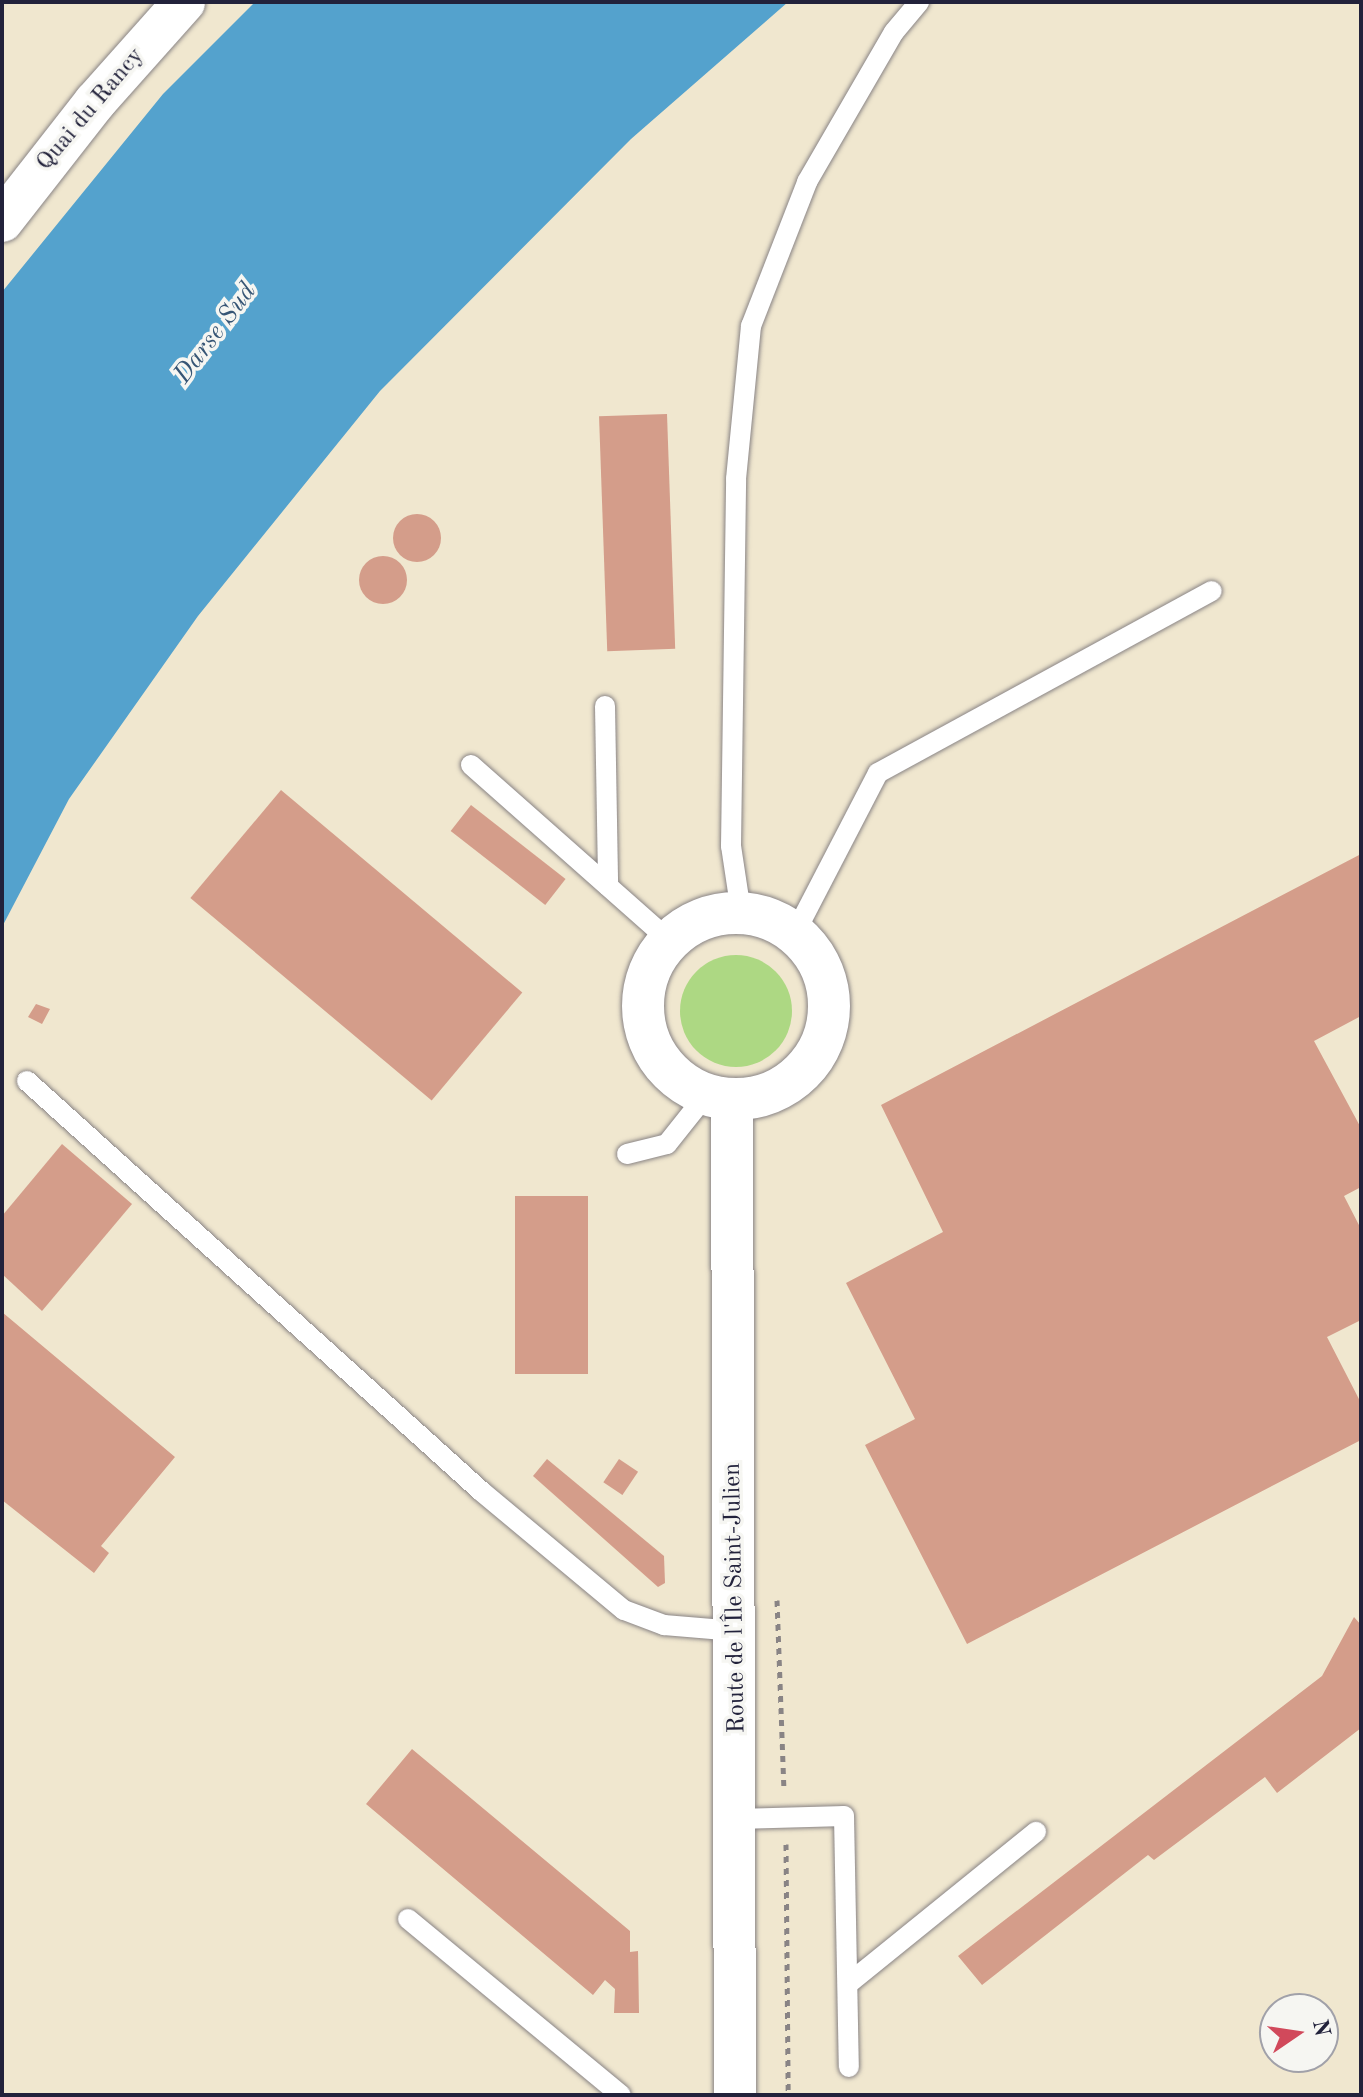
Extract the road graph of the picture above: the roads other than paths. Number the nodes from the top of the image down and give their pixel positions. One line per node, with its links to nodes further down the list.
1 (184, 2): 3 (street, Quai du Rancy)
2 (919, 2): 8 (lane)
3 (2, 221)
4 (1212, 591): 9 (lane)
5 (605, 706): 7 (lane)
6 (471, 765): 7 (lane)
7 (608, 886): 10 (lane)
8 (741, 912): 9 (street); 10 (street)
9 (795, 933): 12 (street)
10 (669, 940): 12 (street)
11 (27, 1081): 14 (lane)
12 (719, 1098): 13 (lane); 14 (street, Route de l'Île Saint-Julien)
13 (627, 1154)
14 (736, 1631): 15 (street, Route de l'Île Saint-Julien)
15 (738, 1819): 18 (lane); 21 (street, Route de l'Île Saint-Julien)
16 (1036, 1832): 18 (lane)
17 (408, 1919): 20 (lane)
18 (848, 1984): 19 (lane)
19 (849, 2067)
20 (621, 2095)
21 (735, 2095)

